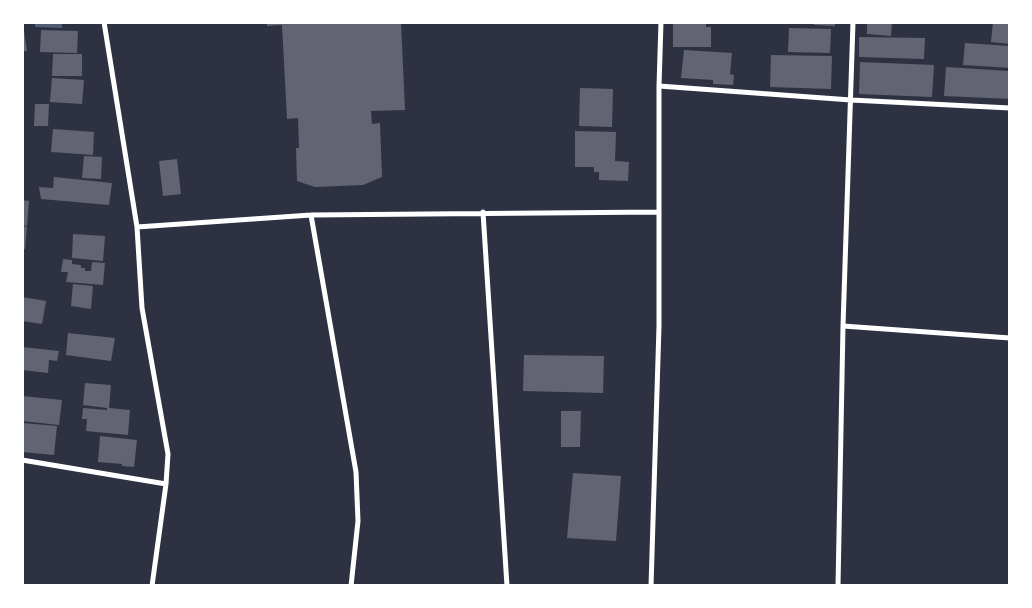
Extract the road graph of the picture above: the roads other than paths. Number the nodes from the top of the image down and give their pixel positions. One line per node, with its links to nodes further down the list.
1 (104, 22): 10 (street)
2 (661, 22): 4 (street)
3 (853, 22): 5 (street)
4 (658, 86): 5 (street); 8 (street)
5 (851, 100): 6 (street); 11 (street)
6 (1010, 108)
7 (483, 212): 8 (street); 9 (street); 17 (street)
8 (658, 212): 18 (street)
9 (311, 215): 10 (street); 16 (street)
10 (136, 227): 14 (street)
11 (843, 326): 12 (street); 19 (street)
12 (1010, 338)
13 (22, 460): 14 (street)
14 (166, 484): 15 (street)
15 (152, 586)
16 (351, 586)
17 (507, 586)
18 (651, 586)
19 (838, 586)

